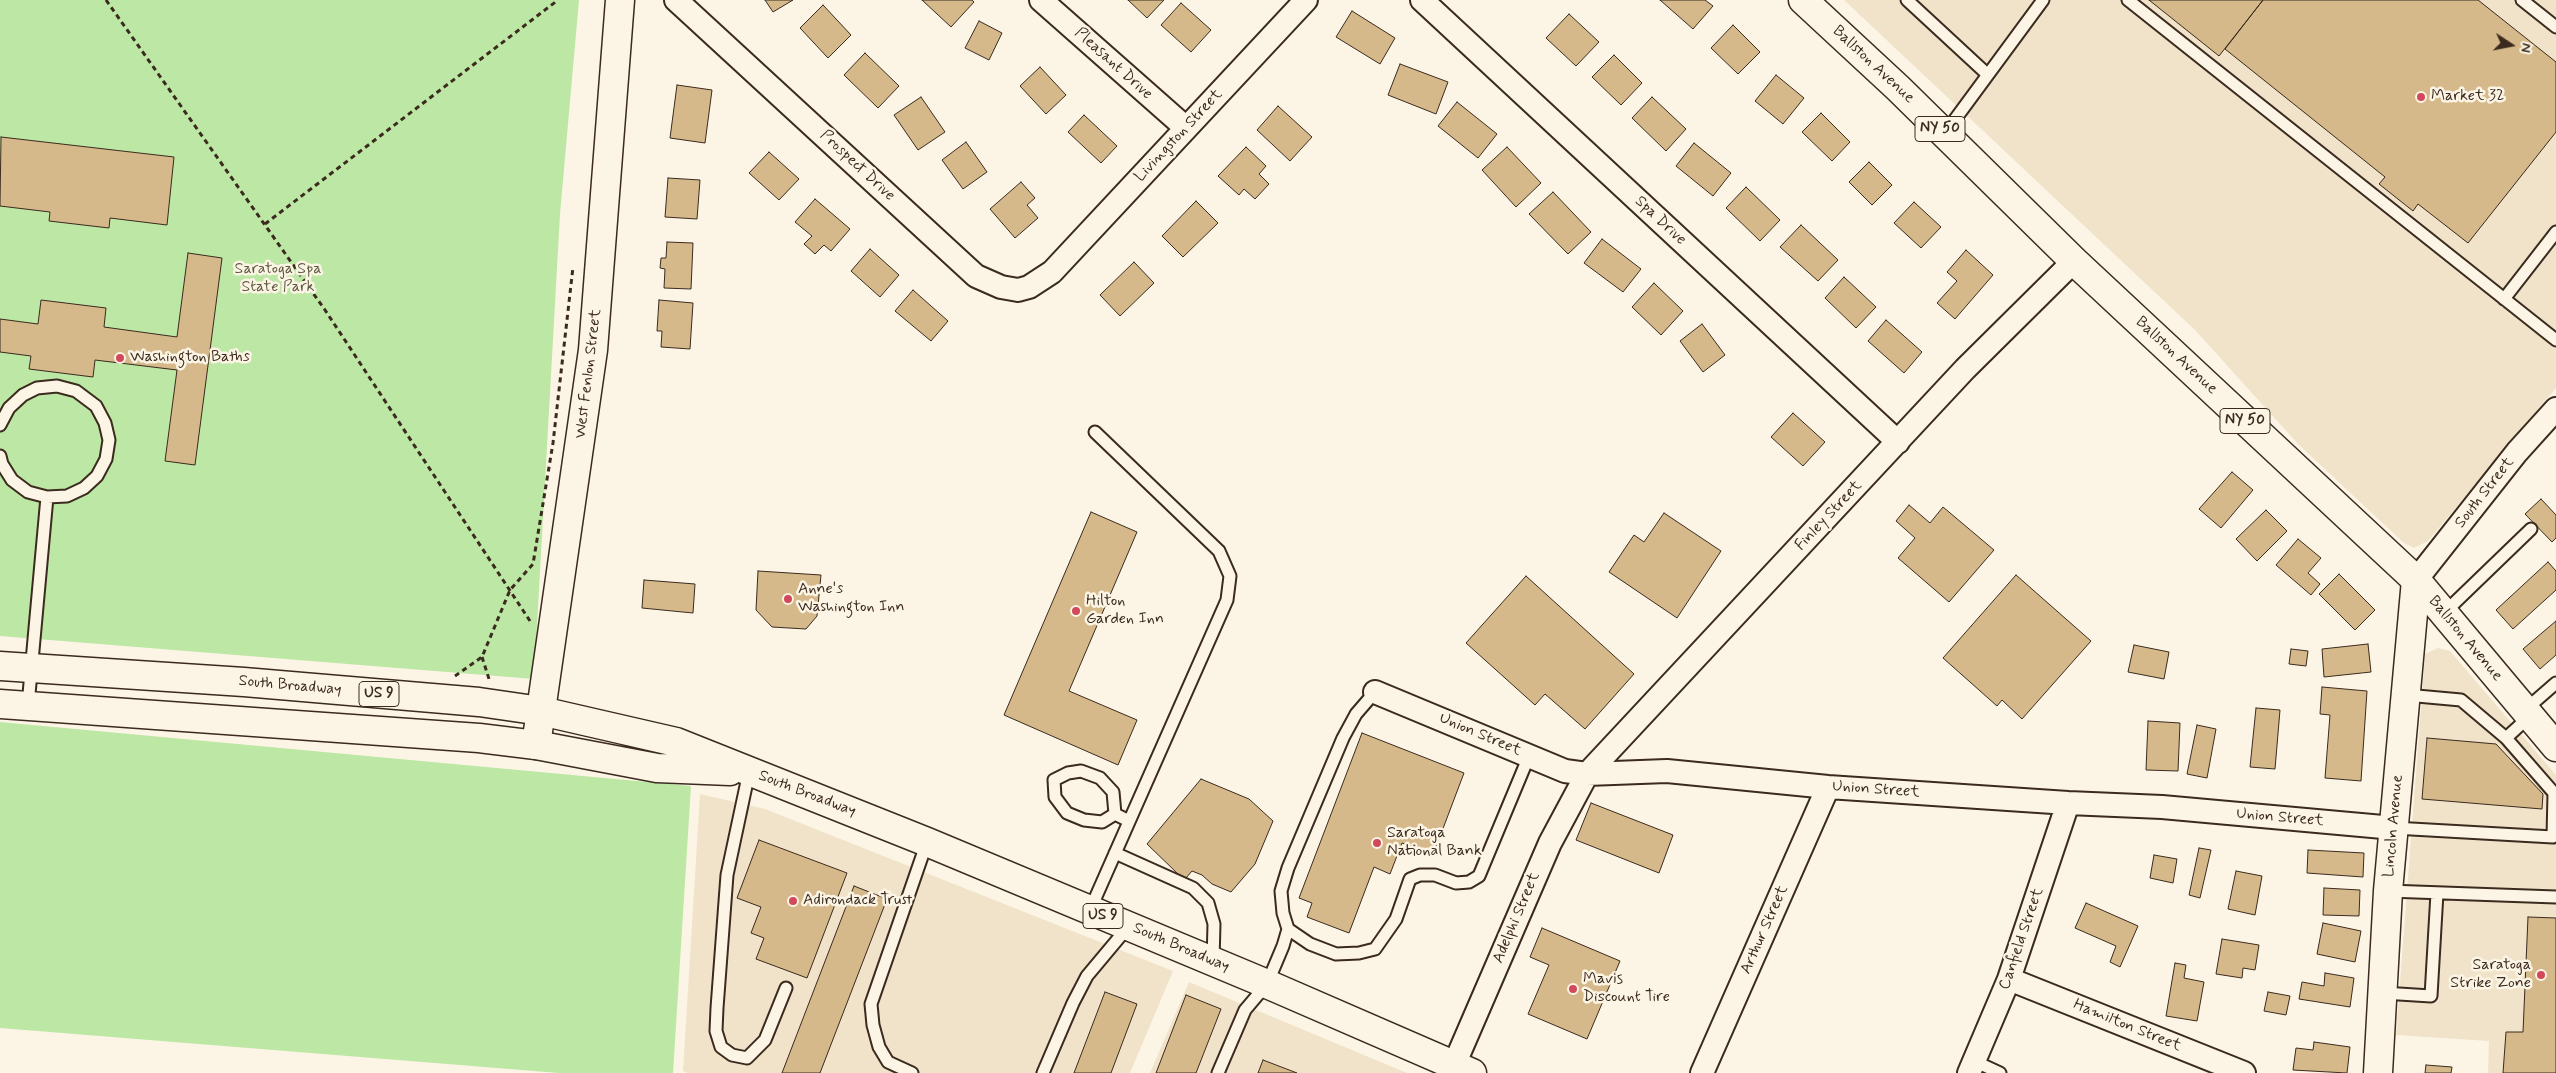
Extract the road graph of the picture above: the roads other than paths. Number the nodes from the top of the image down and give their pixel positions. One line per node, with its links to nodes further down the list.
1 (620, 0): 36 (main road, West Fenlon Street)
2 (676, 0): 17 (street, Prospect Drive)
3 (1041, 0): 13 (street, Pleasant Drive)
4 (1306, 0): 13 (street, Livingston Street)
5 (1422, 0): 23 (street, Spa Drive)
6 (1803, 0): 14 (main road, Ballston Avenue / NY 50)
7 (1907, 0): 12 (lane)
8 (2043, 0): 12 (lane)
9 (2128, 0): 18 (lane)
10 (2522, 0): 11 (lane)
11 (2556, 28)
12 (1987, 74): 14 (lane)
13 (1186, 128): 17 (street, Livingston Street)
14 (1944, 133): 16 (main road, Ballston Avenue / NY 50)
15 (2556, 232): 18 (lane)
16 (2074, 261): 23 (street, Finley Street); 27 (main road, Ballston Avenue / NY 50)
17 (1052, 272)
18 (2504, 299): 19 (lane)
19 (2556, 340)
20 (2556, 409): 27 (street, South Street)
21 (0, 425): 25 (lane)
22 (1095, 432): 47 (lane)
23 (1898, 442): 43 (street, Finley Street)
24 (1, 461): 25 (lane)
25 (47, 498): 30 (lane)
26 (2531, 529): 28 (lane)
27 (2416, 580): 28 (main road, Ballston Avenue / NY 50); 33 (main road, Lincoln Avenue)
28 (2444, 613): 37 (main road, Ballston Avenue / NY 50)
29 (0, 666): 30 (main road, South Broadway / US 9)
30 (31, 668): 35 (lane); 36 (main road, South Broadway / US 9)
31 (2556, 683): 37 (lane)
32 (1375, 692): 41 (street, Union Street); 56 (lane)
33 (2406, 695): 38 (lane); 48 (main road, Lincoln Avenue)
34 (0, 704): 35 (main road, South Broadway / US 9)
35 (28, 705): 39 (main road, South Broadway / US 9)
36 (541, 711): 39 (main road, West Fenlon Street); 42 (main road, South Broadway / US 9)
37 (2527, 713): 38 (lane); 40 (main road, Ballston Avenue / NY 50)
38 (2506, 738): 48 (lane)
39 (536, 745): 42 (main road, South Broadway / US 9)
40 (2556, 747)
41 (1529, 756): 43 (street, Union Street); 56 (lane)
42 (749, 772): 49 (main road, South Broadway / US 9); 60 (lane)
43 (1587, 774): 44 (street, Union Street); 63 (street, Adelphi Street)
44 (1828, 787): 45 (street, Union Street); 67 (street, Arthur Street)
45 (2068, 803): 48 (street, Union Street); 58 (street, Canfield Street)
46 (1115, 814): 46 (lane); 47 (lane)
47 (1129, 821): 50 (lane)
48 (2394, 828): 51 (main road, Lincoln Avenue)
49 (927, 842): 54 (main road, South Broadway / US 9); 64 (lane)
50 (1115, 853): 54 (lane); 57 (lane)
51 (2388, 892): 52 (lane); 61 (main road, Lincoln Avenue)
52 (2437, 893): 53 (lane); 61 (lane)
53 (2556, 897)
54 (1090, 910): 55 (main road, South Broadway / US 9)
55 (1129, 926): 57 (main road, South Broadway / US 9); 65 (lane)
56 (1288, 929): 59 (lane)
57 (1213, 961): 59 (main road, South Broadway / US 9)
58 (2009, 979): 62 (street, Canfield Street); 69 (street, Hamilton Street)
59 (1267, 984): 63 (main road, South Broadway / US 9); 66 (lane)
60 (786, 988)
61 (2383, 993): 70 (main road, Lincoln Avenue)
62 (1972, 1067): 68 (lane)
63 (1463, 1069)
64 (912, 1073)
65 (1043, 1073)
66 (1218, 1073)
67 (1702, 1073)
68 (2000, 1073)
69 (2244, 1073)
70 (2378, 1073)

